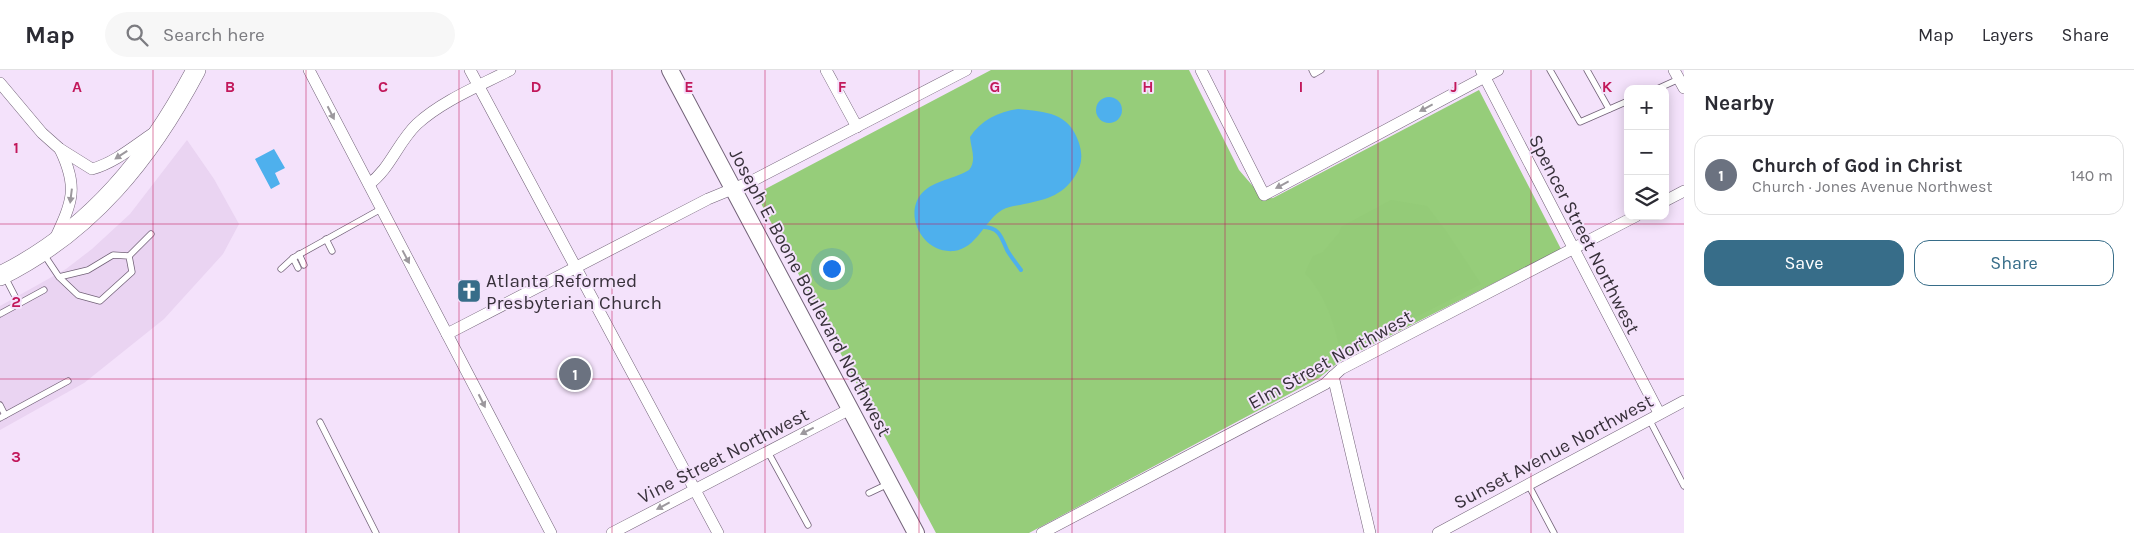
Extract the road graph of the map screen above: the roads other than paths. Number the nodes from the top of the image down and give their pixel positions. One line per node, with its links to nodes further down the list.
1 (196, 70): 22 (main road)
2 (309, 70): 24 (street, one-way to 24)
3 (470, 70): 18 (street)
4 (510, 70): 18 (street)
5 (670, 70): 25 (main road, Joseph E. Boone Boulevard Northwest)
6 (826, 70): 21 (street)
7 (966, 70): 21 (street)
8 (1201, 70): 14 (street, one-way to 8)
9 (1312, 70): 10 (lane)
10 (1321, 70)
11 (1498, 70): 14 (street)
12 (1550, 70): 20 (lane)
13 (1587, 70): 20 (lane)
14 (1482, 74): 33 (street, Spencer Street Northwest)
15 (1679, 79): 17 (lane)
16 (0, 83): 23 (street)
17 (1666, 85)
18 (479, 86): 24 (street); 40 (street)
19 (1624, 103): 20 (lane)
20 (1609, 109)
21 (857, 127): 25 (street)
22 (162, 128): 23 (street, one-way to 23); 32 (main road)
23 (60, 149): 32 (street, one-way to 32)
24 (369, 184): 28 (street)
25 (733, 189): 40 (street); 52 (main road, Joseph E. Boone Boulevard Northwest)
26 (1684, 191): 27 (street)
27 (1669, 199)
28 (381, 210): 31 (lane); 47 (street, one-way to 47)
29 (1628, 220): 33 (street, Elm Street Northwest)
30 (151, 234): 36 (lane)
31 (326, 239): 34 (lane); 35 (lane)
32 (48, 247): 42 (main road); 43 (lane)
33 (1572, 249): 48 (street, Elm Street Northwest); 54 (street, Spencer Street Northwest)
34 (332, 251)
35 (299, 254): 37 (lane); 38 (lane)
36 (129, 256): 43 (lane); 43 (lane)
37 (293, 258): 39 (lane); 41 (lane)
38 (304, 265)
39 (298, 268)
40 (575, 268): 47 (street); 60 (street)
41 (280, 269)
42 (2, 275): 45 (lane)
43 (59, 277)
44 (44, 290): 45 (lane)
45 (19, 304): 46 (lane)
46 (0, 314)
47 (447, 334): 64 (street, one-way to 64)
48 (1333, 376): 68 (street, Elm Street Northwest); 69 (street)
49 (68, 381): 53 (lane)
50 (1684, 400): 54 (street, Sunset Avenue Northwest)
51 (0, 404): 53 (lane)
52 (850, 409): 56 (street, Vine Street Northwest, one-way to 56); 57 (main road, Joseph E. Boone Boulevard Northwest)
53 (3, 416)
54 (1654, 416): 58 (street, Sunset Avenue Northwest); 59 (lane)
55 (320, 422): 63 (lane)
56 (768, 452): 60 (street, Vine Street Northwest); 62 (lane)
57 (890, 483): 61 (lane); 67 (main road, Joseph E. Boone Boulevard Northwest)
58 (1528, 484): 70 (street, Sunset Avenue Northwest); 71 (lane)
59 (1684, 486)
60 (694, 490): 65 (street, Vine Street Northwest, one-way to 65); 66 (street)
61 (869, 493)
62 (808, 525)
63 (376, 533)
64 (550, 533)
65 (612, 533)
66 (718, 533)
67 (916, 533)
68 (1042, 533)
69 (1370, 533)
70 (1438, 533)
71 (1554, 533)

